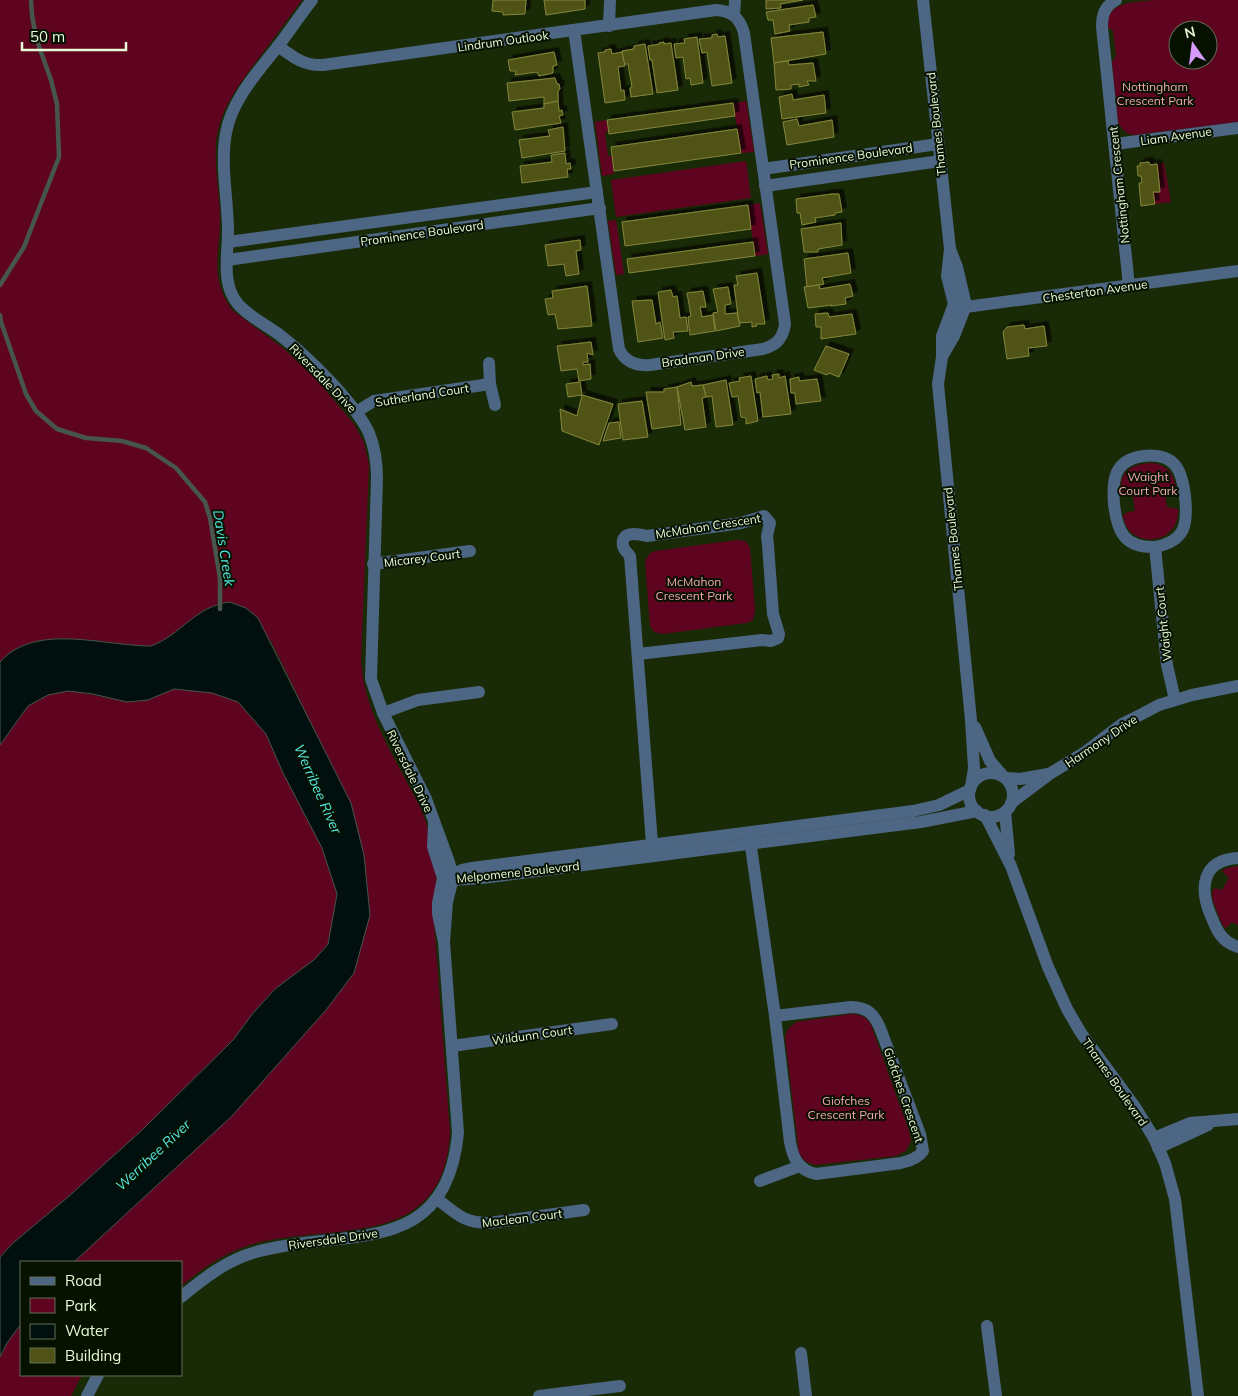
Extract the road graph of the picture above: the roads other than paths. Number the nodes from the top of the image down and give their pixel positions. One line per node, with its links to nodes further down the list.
1 (312, 0): 9 (street, Riversdale Drive)
2 (610, 0): 7 (street)
3 (735, 0): 6 (street)
4 (923, 0): 11 (street, Thames Boulevard)
5 (1116, 0): 12 (street, Nottingham Crescent)
6 (734, 15): 7 (street, Lindrum Outlook); 14 (street, Bradman Drive)
7 (609, 26): 8 (street, Lindrum Outlook)
8 (574, 30): 9 (street, Lindrum Outlook); 16 (street, Bradman Drive)
9 (278, 46): 21 (street, Riversdale Drive)
10 (1238, 128): 12 (street, Liam Avenue)
11 (938, 144): 13 (street, Thames Boulevard); 14 (street, Prominence Boulevard)
12 (1114, 144): 25 (street, Nottingham Crescent)
13 (940, 161): 15 (street, Prominence Boulevard); 26 (street, Thames Boulevard)
14 (763, 168): 15 (street, Bradman Drive)
15 (765, 186): 18 (street, Bradman Drive)
16 (597, 192): 17 (street, Prominence Boulevard); 18 (street, Bradman Drive)
17 (493, 206): 19 (street, Prominence Boulevard); 20 (street, Prominence Boulevard)
18 (600, 208): 19 (street, Prominence Boulevard)
19 (495, 223): 22 (street, Prominence Boulevard)
20 (346, 226): 21 (street, Prominence Boulevard); 22 (street, Prominence Boulevard)
21 (228, 242): 23 (street, Riversdale Drive)
22 (348, 243): 23 (street, Prominence Boulevard)
23 (227, 260): 30 (street, Riversdale Drive)
24 (1238, 271): 25 (street, Chesterton Avenue)
25 (1129, 286): 26 (street, Chesterton Avenue)
26 (959, 308): 39 (street, Thames Boulevard)
27 (490, 363): 28 (street)
28 (490, 384): 29 (street); 30 (street, Sutherland Court)
29 (496, 405)
30 (356, 412): 33 (street, Riversdale Drive)
31 (1155, 546): 31 (street); 37 (street, Waight Court)
32 (470, 551): 33 (street, Micarey Court)
33 (373, 564): 38 (street, Riversdale Drive)
34 (638, 654): 34 (street, McMahon Crescent); 46 (street, McMahon Crescent)
35 (1238, 686): 37 (street, Harmony Drive)
36 (479, 692): 38 (street)
37 (1175, 700): 40 (street, Harmony Drive)
38 (383, 713): 49 (street, Riversdale Drive)
39 (971, 720): 41 (street, Thames Boulevard); 42 (street, Thames Boulevard)
40 (1051, 774): 41 (street, Harmony Drive); 43 (street, Harmony Drive)
41 (1004, 777): 42 (street); 43 (street)
42 (971, 789): 44 (street); 45 (street, Melpomene Boulevard)
43 (1008, 808): 44 (street); 48 (street, Thames Boulevard)
44 (981, 813): 45 (street, Melpomene Boulevard); 48 (street, Thames Boulevard)
45 (750, 838): 46 (street, Melpomene Boulevard); 51 (street)
46 (653, 851): 49 (street, Melpomene Boulevard)
47 (1238, 858): 50 (street)
48 (1011, 866): 55 (street, Thames Boulevard)
49 (449, 878): 53 (street, Riversdale Drive)
50 (1238, 947)
51 (775, 1016): 56 (street); 56 (street, Giofches Crescent)
52 (612, 1024): 53 (street, Wildunn Court)
53 (452, 1046): 58 (street, Riversdale Drive)
54 (1238, 1119): 55 (street)
55 (1156, 1143): 69 (street, Thames Boulevard)
56 (800, 1166): 57 (street)
57 (760, 1181)
58 (437, 1199): 59 (street, Maclean Court); 60 (street, Riversdale Drive)
59 (584, 1210)
60 (182, 1296)
61 (987, 1326): 68 (street)
62 (802, 1353): 67 (street)
63 (97, 1376): 65 (street)
64 (620, 1386): 66 (street)
65 (87, 1396)
66 (539, 1396)
67 (806, 1396)
68 (996, 1396)
69 (1198, 1396)

